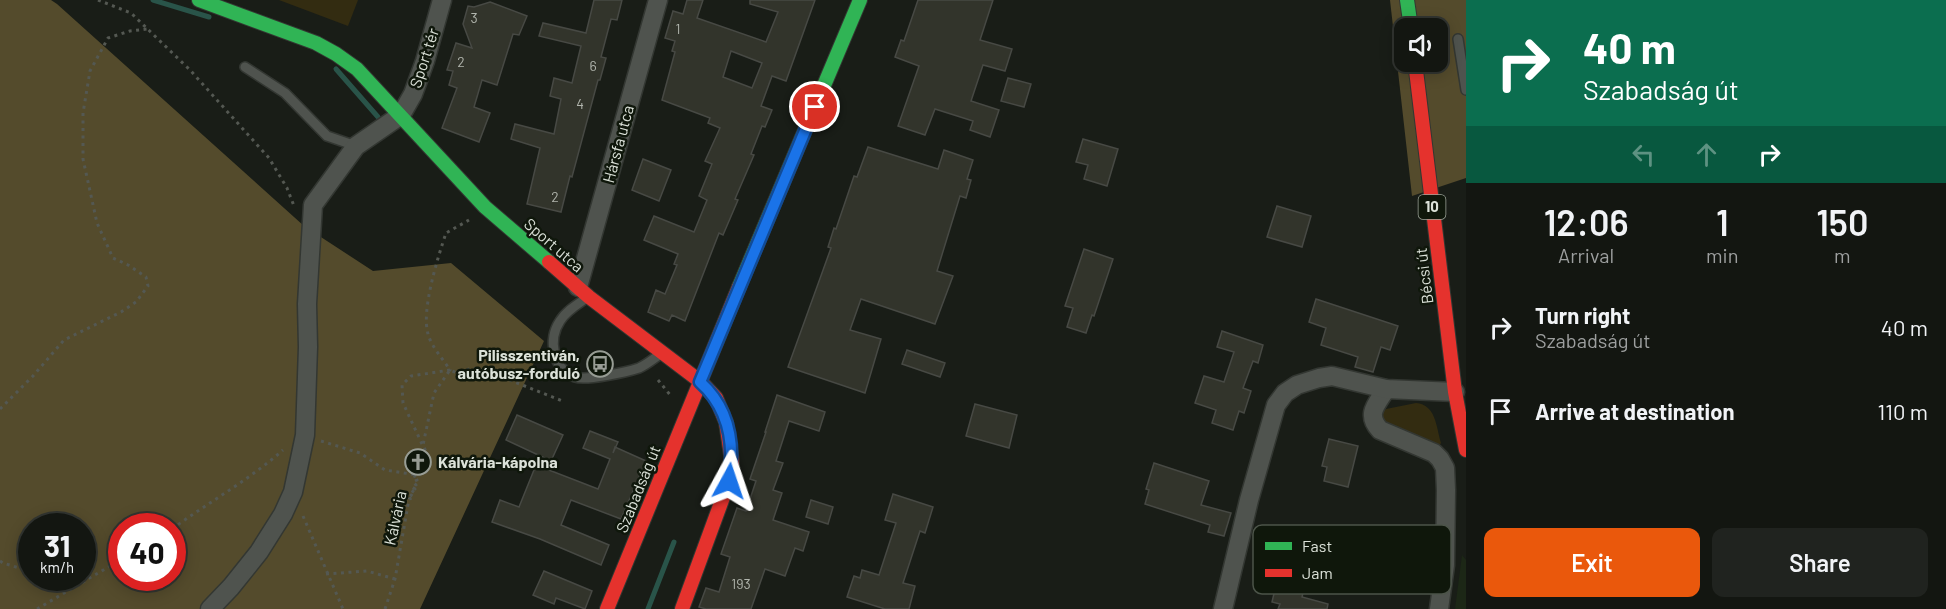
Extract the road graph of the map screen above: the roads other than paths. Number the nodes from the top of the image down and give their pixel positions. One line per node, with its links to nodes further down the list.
1 (199, 0): 11 (main road, Sport utca)
2 (442, 0): 11 (street, Sport tér)
3 (658, 0): 13 (street, Hársfa utca)
4 (860, 0): 15 (main road, Szabadság út)
5 (1407, 0): 6 (main road)
6 (1410, 18)
7 (1458, 39): 10 (lane)
8 (245, 67): 12 (lane)
9 (1415, 72): 17 (main road, Bécsi út / 10)
10 (1466, 90)
11 (401, 115): 12 (street); 13 (main road, Sport utca)
12 (356, 146): 21 (street)
13 (584, 292): 14 (main road, Sport utca); 14 (lane)
14 (661, 353): 15 (main road, Sport utca)
15 (700, 382): 22 (main road, Szabadság út); 23 (main road)
16 (1386, 389): 17 (street); 19 (street); 24 (street)
17 (1455, 392): 18 (main road, Bécsi út / 10)
18 (1466, 450)
19 (1447, 525)
20 (1441, 594): 25 (street)
21 (210, 609)
22 (607, 609)
23 (682, 609)
24 (1223, 609)
25 (1439, 609)

